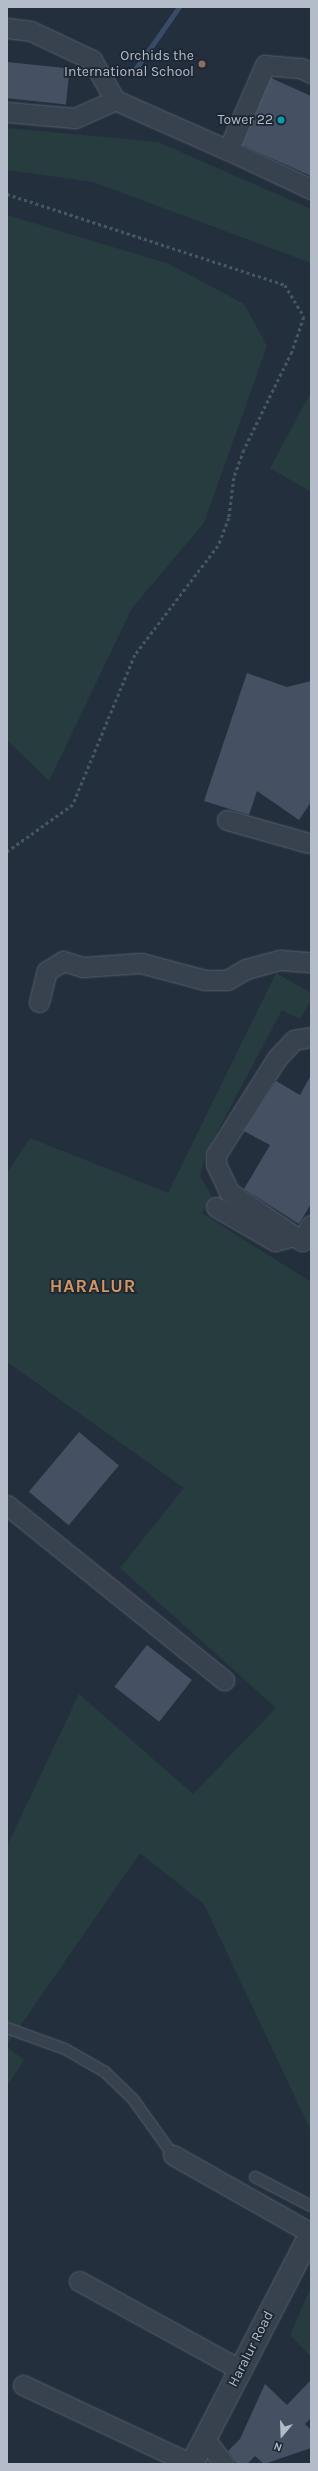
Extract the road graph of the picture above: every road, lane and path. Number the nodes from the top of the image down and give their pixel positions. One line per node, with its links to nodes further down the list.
1 (7, 28): 3 (street)
2 (311, 73): 5 (street)
3 (115, 100): 4 (street); 5 (street)
4 (7, 112)
5 (228, 150): 6 (street)
6 (311, 189)
7 (7, 194): 10 (path)
8 (227, 820): 9 (street)
9 (310, 843)
10 (7, 852)
11 (311, 962): 12 (street)
12 (39, 1002)
13 (311, 1037): 15 (street)
14 (216, 1207): 15 (street)
15 (304, 1238)
16 (7, 1505): 17 (street)
17 (224, 1680)
18 (7, 2028): 19 (lane)
19 (173, 2155): 22 (street)
20 (255, 2177): 21 (lane)
21 (311, 2206)
22 (311, 2233): 24 (street, Haralur Road)
23 (79, 2281): 24 (street)
24 (241, 2370): 26 (street, Haralur Road)
25 (22, 2385): 27 (street)
26 (205, 2439): 27 (street, Haralur Road); 28 (street)
27 (192, 2464)
28 (224, 2464)

